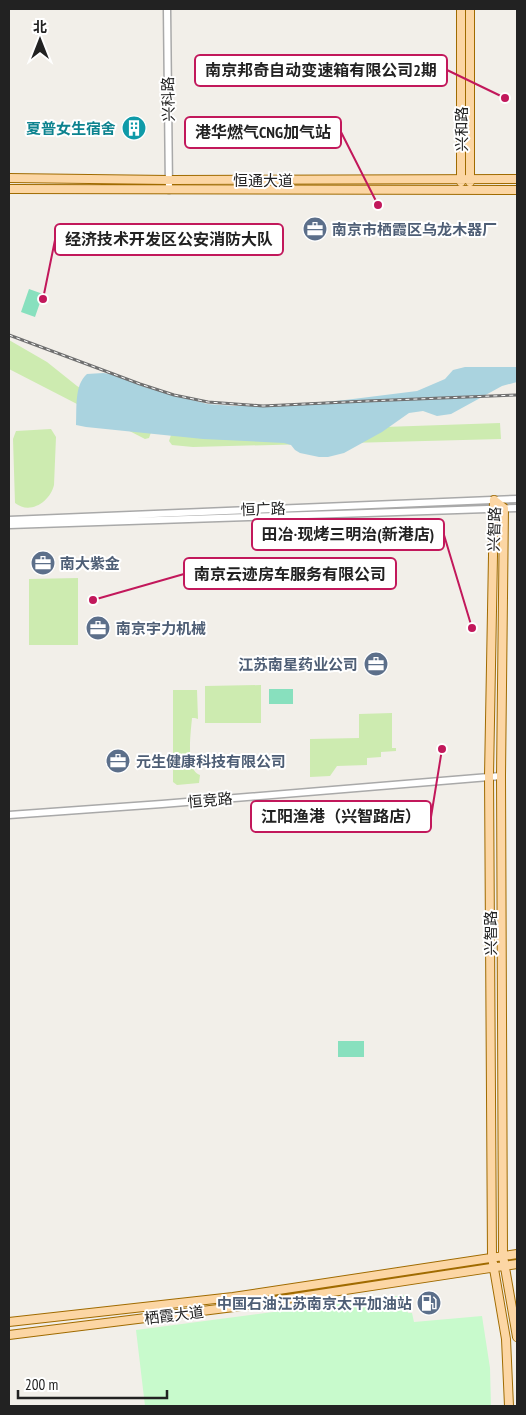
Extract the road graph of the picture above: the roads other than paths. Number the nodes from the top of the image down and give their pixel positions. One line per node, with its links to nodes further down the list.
1 (167, 9): 8 (street, 兴科路)
2 (461, 9): 5 (main road, 兴和路)
3 (470, 9): 6 (main road, 兴和路)
4 (9, 178): 8 (main road, 恒通大道)
5 (461, 179): 6 (main road, 恒通大道); 8 (main road, 恒通大道); 11 (main road, 兴和路)
6 (470, 179): 7 (main road, 恒通大道); 12 (main road, 兴和路)
7 (517, 179)
8 (169, 180): 10 (street, 兴科路)
9 (9, 189): 10 (main road, 恒通大道)
10 (169, 190): 11 (main road, 恒通大道)
11 (461, 190): 12 (main road, 恒通大道)
12 (470, 190): 13 (main road, 恒通大道)
13 (517, 190)
14 (517, 499): 15 (street, 恒广路)
15 (494, 500): 16 (main road, 兴智路); 18 (main road, 兴智路); 19 (street, 恒广路)
16 (504, 508): 17 (street, 恒广路); 18 (street, 恒广路); 22 (main road, 兴智路)
17 (517, 508)
18 (494, 509): 20 (street, 恒广路); 21 (main road, 兴智路)
19 (9, 520)
20 (9, 525)
21 (489, 776): 22 (street, 恒竞路); 23 (street, 恒竞路); 26 (main road, 兴智路)
22 (501, 776): 25 (main road, 兴智路)
23 (9, 815)
24 (517, 1254): 25 (main road, 栖霞大道)
25 (503, 1256): 26 (main road, 栖霞大道); 28 (main road, 兴智路)
26 (492, 1257): 29 (main road, 兴智路); 30 (main road, 栖霞大道)
27 (517, 1264): 28 (main road, 栖霞大道)
28 (505, 1266): 29 (main road, 栖霞大道); 32 (main road, 兴智路)
29 (494, 1268): 31 (main road, 栖霞大道); 33 (main road, 兴智路)
30 (9, 1322)
31 (9, 1335)
32 (517, 1337)
33 (509, 1406)

